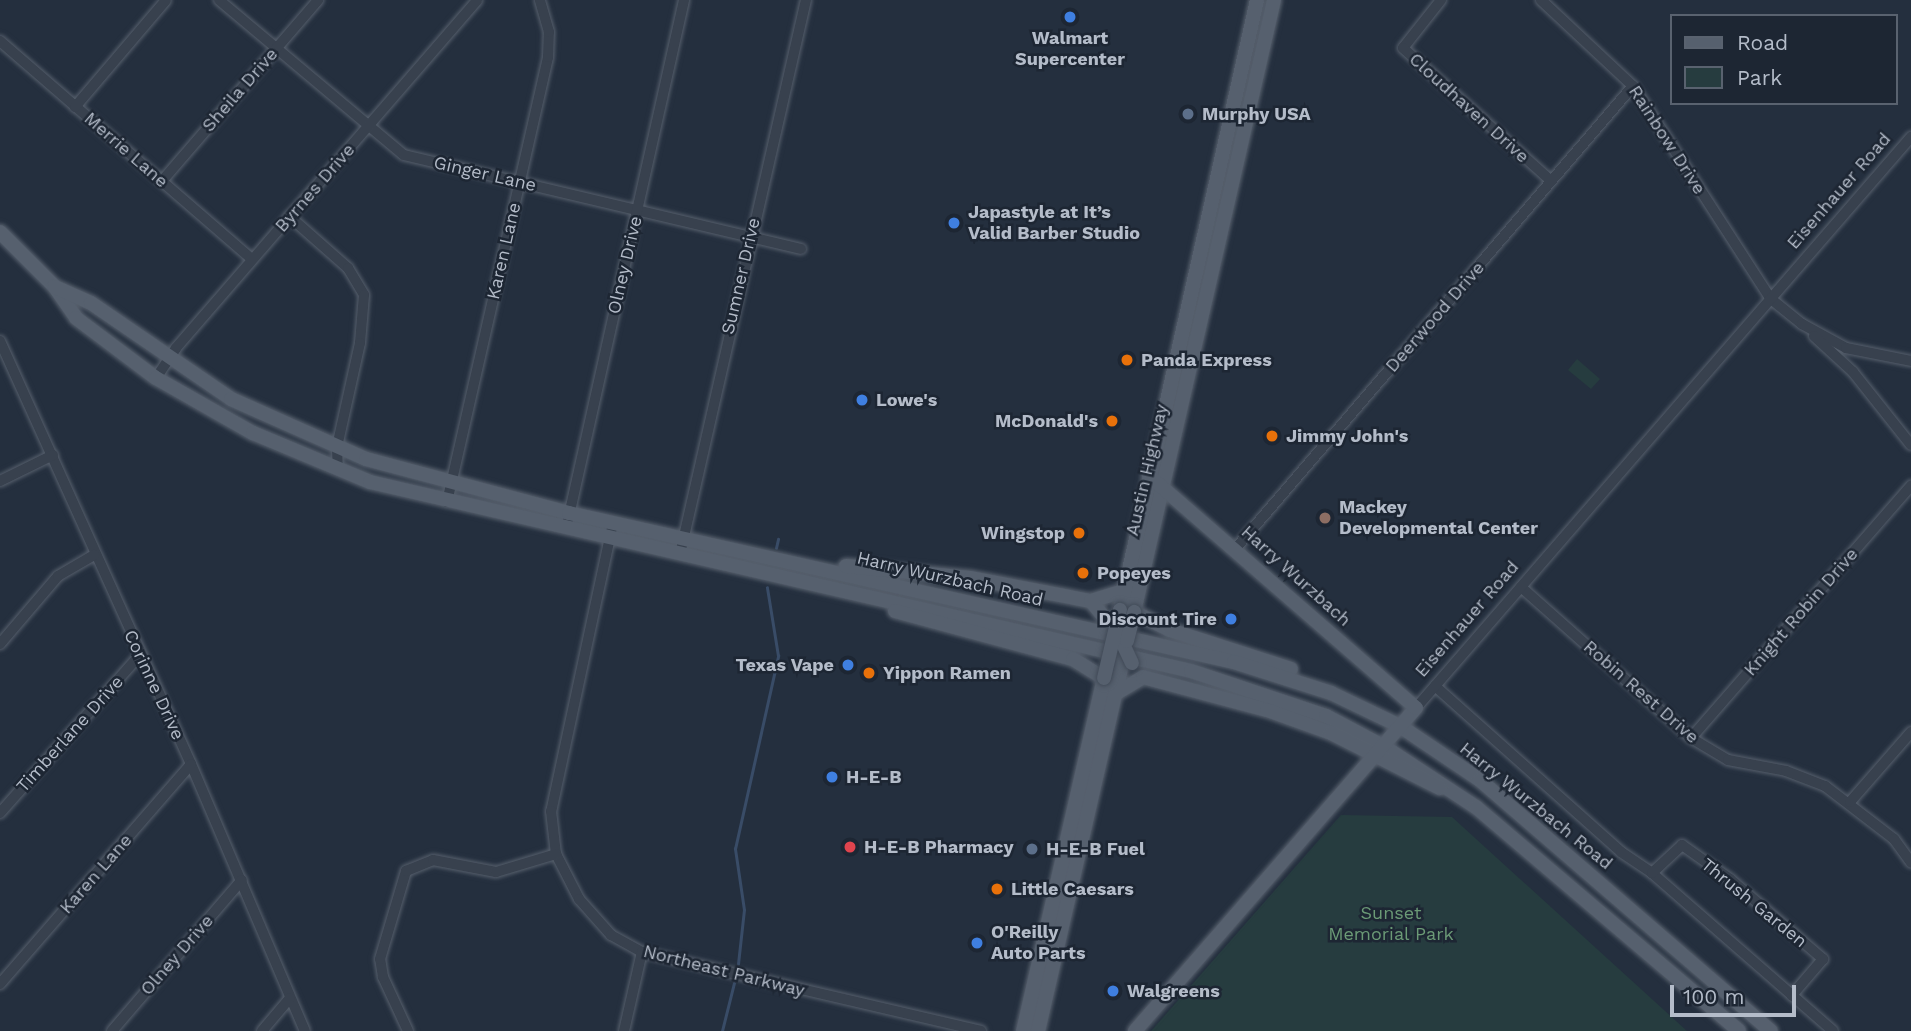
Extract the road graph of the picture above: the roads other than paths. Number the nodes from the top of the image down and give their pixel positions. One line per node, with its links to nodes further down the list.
1 (166, 0): 15 (street)
2 (219, 0): 13 (street, Ginger Lane)
3 (318, 0): 13 (street, Sheila Drive)
4 (477, 0): 16 (street, Byrnes Drive)
5 (540, 0): 20 (street, Karen Lane)
6 (684, 0): 21 (street, Olney Drive)
7 (806, 0): 23 (street, Sumner Drive)
8 (1257, 0): 38 (main road, Austin Highway)
9 (1274, 0): 41 (main road, Austin Highway)
10 (1441, 0): 19 (street, Cloudhaven Drive)
11 (1541, 0): 14 (street, Rainbow Drive)
12 (0, 41): 15 (street, Merrie Lane)
13 (276, 48): 16 (street, Ginger Lane); 18 (street, Sheila Drive)
14 (1633, 86): 19 (street, Deerwood Drive); 28 (street, Rainbow Drive)
15 (75, 107): 18 (street, Merrie Lane)
16 (367, 127): 20 (street, Ginger Lane); 22 (street, Byrnes Drive)
17 (1911, 137): 28 (street, Eisenhauer Road)
18 (162, 181): 26 (street, Merrie Lane)
19 (1551, 181): 49 (street, Deerwood Drive)
20 (520, 183): 21 (street, Ginger Lane); 40 (street, Karen Lane)
21 (637, 211): 23 (street, Ginger Lane); 44 (street, Olney Drive)
22 (289, 216): 26 (street, Byrnes Drive); 35 (street)
23 (751, 235): 25 (street, Ginger Lane); 47 (street, Sumner Drive)
24 (2, 238): 27 (main road, Harry Wurzbach Road)
25 (802, 249)
26 (253, 259): 31 (street, Byrnes Drive)
27 (54, 286): 31 (main road, Harry Wurzbach Road); 33 (main road, Harry Wurzbach Road)
28 (1771, 299): 29 (street, Rainbow Drive); 55 (street, Eisenhauer Road)
29 (1802, 324): 32 (street); 34 (street)
30 (2, 348): 36 (street, Corinne Drive)
31 (169, 359): 33 (street, Byrnes Drive); 35 (main road, Harry Wurzbach Road)
32 (1911, 361)
33 (156, 378): 37 (main road, Harry Wurzbach Road)
34 (1911, 445)
35 (337, 447): 37 (street); 40 (main road, Harry Wurzbach Road)
36 (52, 455): 39 (street); 51 (street, Corinne Drive)
37 (338, 470): 43 (main road, Harry Wurzbach Road)
38 (1149, 477): 41 (main road, Harry Wurzbach); 52 (main road, Austin Highway)
39 (0, 481)
40 (450, 483): 43 (street, Karen Lane); 44 (main road, Harry Wurzbach Road)
41 (1164, 485): 49 (main road, Harry Wurzbach); 52 (main road, Austin Highway)
42 (1911, 486): 72 (street, Knight Robin Drive)
43 (447, 502): 46 (main road, Harry Wurzbach Road)
44 (569, 513): 45 (main road, Harry Wurzbach Road); 46 (street, Olney Drive)
45 (613, 523): 47 (main road, Harry Wurzbach Road); 48 (street, Northeast Parkway)
46 (566, 529): 48 (main road, Harry Wurzbach Road)
47 (682, 538): 50 (street, Sumner Drive); 53 (main road, Harry Wurzbach Road)
48 (609, 539): 50 (main road, Harry Wurzbach Road); 78 (street, Northeast Parkway)
49 (1236, 548): 69 (main road, Harry Wurzbach)
50 (680, 554): 54 (main road, Harry Wurzbach Road)
51 (94, 555): 61 (street); 62 (street, Corinne Drive)
52 (1136, 571): 56 (main road, Austin Highway); 60 (main road, Austin Highway)
53 (900, 580): 54 (main road); 58 (main road); 67 (main road, Harry Wurzbach Road)
54 (817, 585): 57 (main road, Harry Wurzbach Road)
55 (1521, 587): 66 (street, Eisenhauer Road); 72 (street, Robin Rest Drive)
56 (1124, 591): 58 (main road); 60 (main road, Austin Highway)
57 (866, 596): 63 (main road); 73 (main road, Harry Wurzbach Road)
58 (1091, 601): 60 (main road)
59 (1170, 630): 60 (main road); 60 (main road); 67 (main road)
60 (1122, 638): 63 (main road); 64 (main road, bridge); 65 (main road, Austin Highway, bridge); 68 (main road, Austin Highway)
61 (0, 644)
62 (139, 656): 74 (street, Corinne Drive); 77 (street, Timberlane Drive)
63 (1073, 659): 65 (main road)
64 (1143, 677): 68 (main road); 73 (main road)
65 (1104, 678): 75 (main road, Austin Highway)
66 (1435, 686): 69 (street, Eisenhauer Road); 80 (street)
67 (1331, 693): 70 (main road, Harry Wurzbach Road)
68 (1115, 694): 75 (main road, Austin Highway)
69 (1416, 708): 70 (main road, Eisenhauer Road)
70 (1400, 726): 73 (main road, Eisenhauer Road); 96 (main road, Harry Wurzbach Road)
71 (1911, 732): 76 (street)
72 (1691, 738): 76 (street, Robin Rest Drive)
73 (1378, 751): 94 (main road, Eisenhauer Road); 95 (main road, Harry Wurzbach Road)
74 (191, 764): 81 (street, Corinne Drive); 83 (street, Karen Lane)
75 (1093, 771): 92 (main road, Austin Highway); 93 (main road, Austin Highway)
76 (1850, 802): 79 (street, Robin Rest Drive)
77 (0, 813)
78 (556, 854): 82 (street, Northeast Parkway); 89 (street)
79 (1911, 862)
80 (1652, 873): 84 (street); 84 (street, Thrush Garden)
81 (242, 880): 85 (street, Corinne Drive); 86 (street, Olney Drive)
82 (642, 952): 90 (street); 91 (street, Northeast Parkway)
83 (0, 984)
84 (1792, 995): 97 (street)
85 (290, 998): 87 (street); 88 (street, Corinne Drive)
86 (112, 1031)
87 (262, 1031)
88 (304, 1031)
89 (408, 1031)
90 (624, 1031)
91 (981, 1031)
92 (1023, 1031)
93 (1038, 1031)
94 (1135, 1031)
95 (1739, 1031)
96 (1771, 1031)
97 (1833, 1031)

